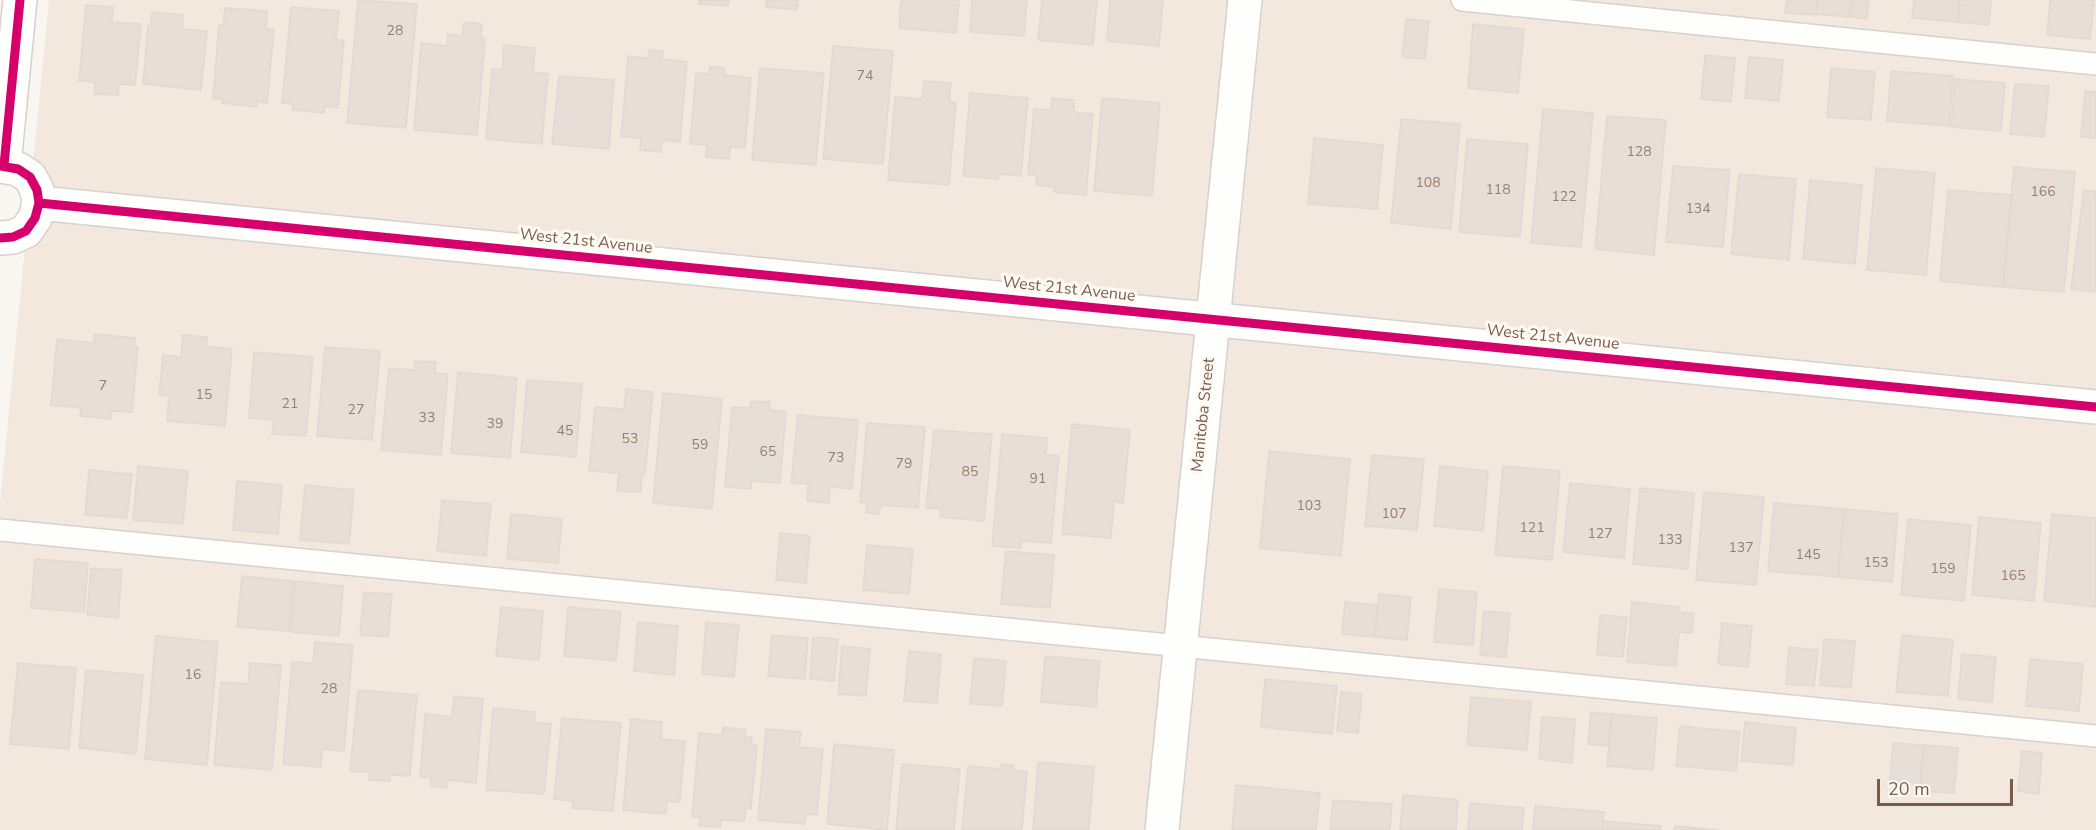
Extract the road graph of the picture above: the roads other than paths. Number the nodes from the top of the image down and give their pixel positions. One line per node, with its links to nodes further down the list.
1 (20, 0): 5 (street)
2 (1245, 0): 8 (street, Manitoba Street)
3 (1462, 0): 4 (lane)
4 (2096, 64)
5 (2, 166): 6 (street)
6 (39, 204): 7 (street); 8 (street, West 21st Avenue)
7 (0, 238)
8 (1213, 320): 9 (street, West 21st Avenue); 11 (street, Manitoba Street)
9 (2096, 407)
10 (0, 530): 11 (lane)
11 (1180, 645): 12 (lane); 13 (street, Manitoba Street)
12 (2096, 736)
13 (1162, 830)

